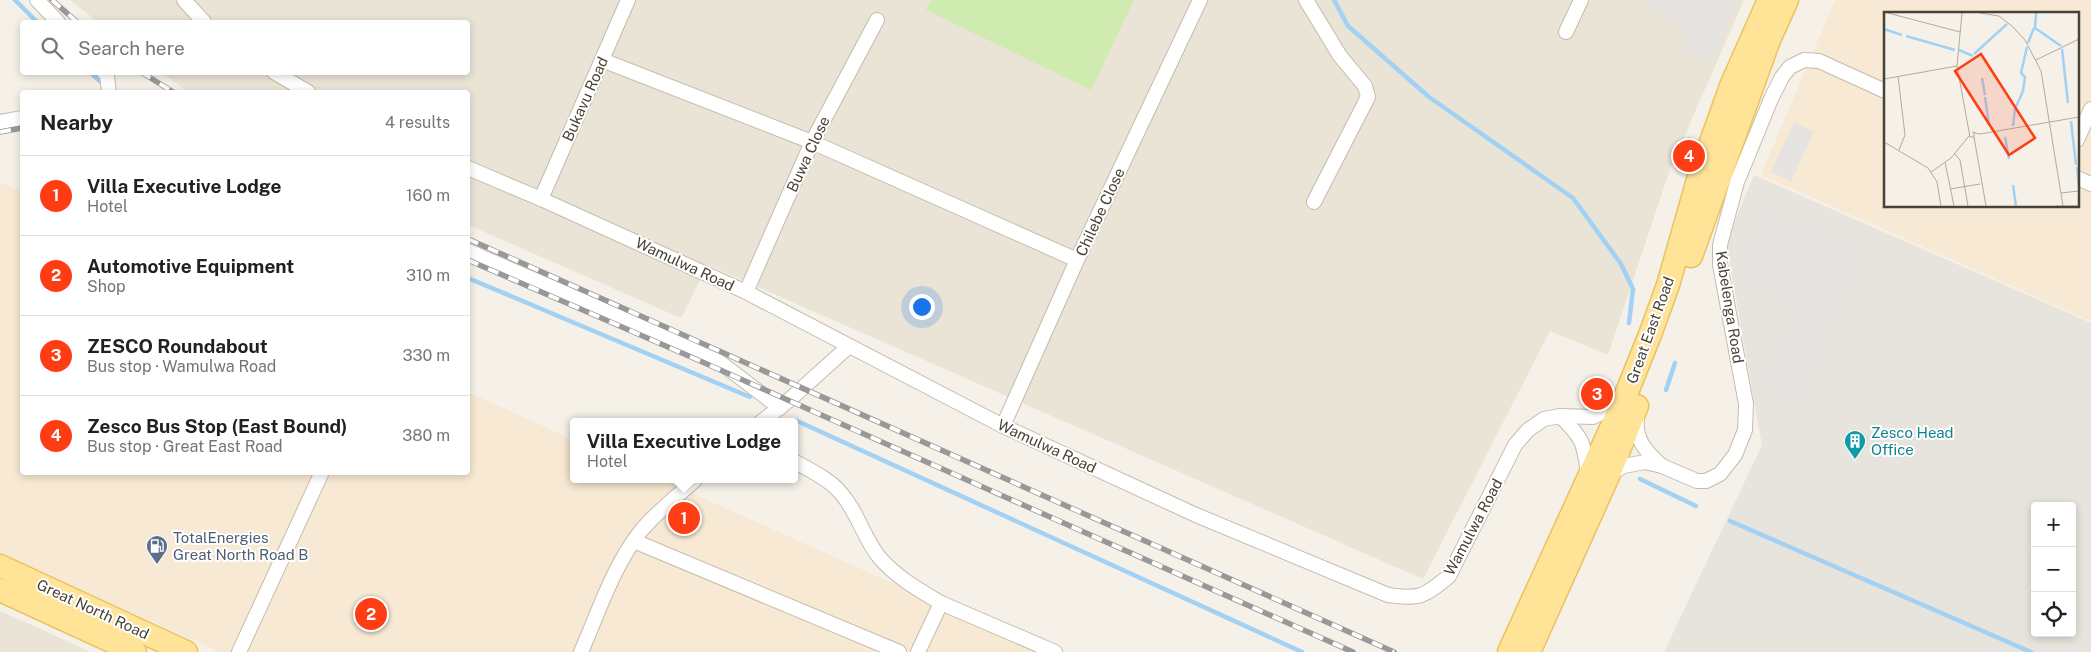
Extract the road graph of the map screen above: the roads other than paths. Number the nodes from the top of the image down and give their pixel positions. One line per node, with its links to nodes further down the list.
1 (37, 0): 9 (street)
2 (184, 0): 10 (street)
3 (628, 0): 13 (street, Bukavu Road)
4 (1200, 0): 30 (street, Chilebe Close)
5 (1306, 0): 28 (street)
6 (1582, 0): 12 (street)
7 (1769, 0): 33 (main road, Great East Road)
8 (1787, 0): 33 (main road, Great East Road)
9 (56, 20)
10 (202, 20)
11 (878, 20): 23 (street, Buwa Close)
12 (1566, 32)
13 (602, 60): 23 (street); 27 (street, Bukavu Road)
14 (106, 75): 16 (street)
15 (279, 75): 17 (street)
16 (109, 90)
17 (305, 90)
18 (1884, 91): 39 (street, Kabelenga Road)
19 (2091, 109): 22 (street)
20 (20, 118): 21 (street)
21 (0, 122)
22 (2078, 138)
23 (812, 142): 30 (street); 31 (street, Buwa Close)
24 (470, 169): 27 (street, Wamulwa Road)
25 (2078, 178): 26 (street)
26 (2091, 184)
27 (541, 198): 31 (street, Wamulwa Road)
28 (1314, 202)
29 (470, 252): 34 (street)
30 (1077, 260): 37 (street, Chilebe Close)
31 (746, 292): 32 (street, Wamulwa Road)
32 (848, 346): 34 (street); 37 (street, Wamulwa Road)
33 (1631, 402): 35 (street, Wamulwa Road); 39 (street, Kabelenga Road); 41 (main road, Great East Road)
34 (780, 408): 36 (street)
35 (1560, 416): 37 (street, Wamulwa Road); 41 (street)
36 (767, 418)
37 (1003, 426)
38 (798, 464): 47 (street)
39 (1662, 466): 41 (street, Kabelenga Road)
40 (321, 475): 50 (street)
41 (1598, 475): 43 (main road, Great East Road)
42 (692, 483): 44 (street)
43 (1585, 504): 55 (main road, Great East Road); 56 (main road, Great East Road)
44 (634, 541): 51 (street); 52 (street)
45 (0, 566): 49 (main road, Great North Road)
46 (0, 590): 48 (main road, Great North Road)
47 (941, 603): 53 (street); 54 (street)
48 (135, 652)
49 (186, 652)
50 (239, 652)
51 (581, 652)
52 (899, 652)
53 (918, 652)
54 (1055, 652)
55 (1509, 652)
56 (1529, 652)

